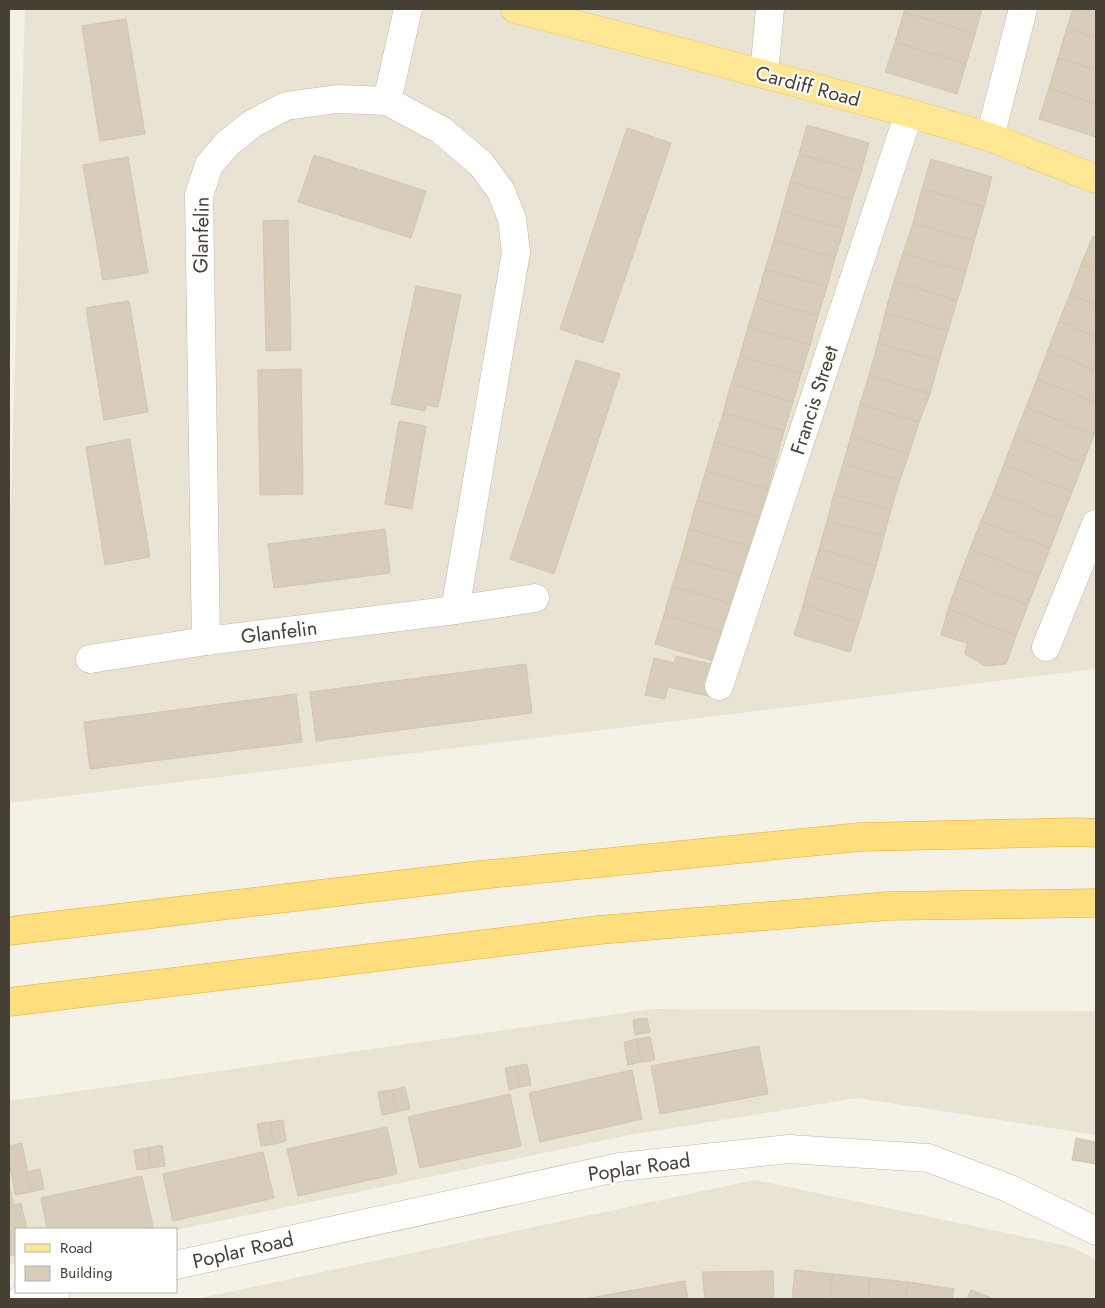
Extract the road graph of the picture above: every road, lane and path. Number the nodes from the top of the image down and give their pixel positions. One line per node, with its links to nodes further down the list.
1 (408, 9): 6 (street)
2 (515, 9): 5 (main road, Cardiff Road)
3 (770, 9): 5 (street)
4 (1023, 9): 8 (street)
5 (764, 74): 7 (main road, Cardiff Road)
6 (387, 101): 12 (street, Glanfelin); 13 (street, Glanfelin)
7 (909, 113): 8 (main road, Cardiff Road); 16 (street, Francis Street)
8 (990, 137): 9 (main road, Cardiff Road)
9 (1096, 179)
10 (1096, 524): 14 (street)
11 (535, 598): 12 (street)
12 (455, 610): 13 (street, Glanfelin)
13 (206, 642): 15 (street)
14 (1046, 647)
15 (90, 659)
16 (719, 686)
17 (1096, 833): 19 (highway)
18 (1096, 903): 20 (highway)
19 (9, 931)
20 (9, 1002)
21 (1096, 1231): 22 (street, Poplar Road)
22 (178, 1265)
23 (51, 1293): 24 (street)
24 (22, 1299)

